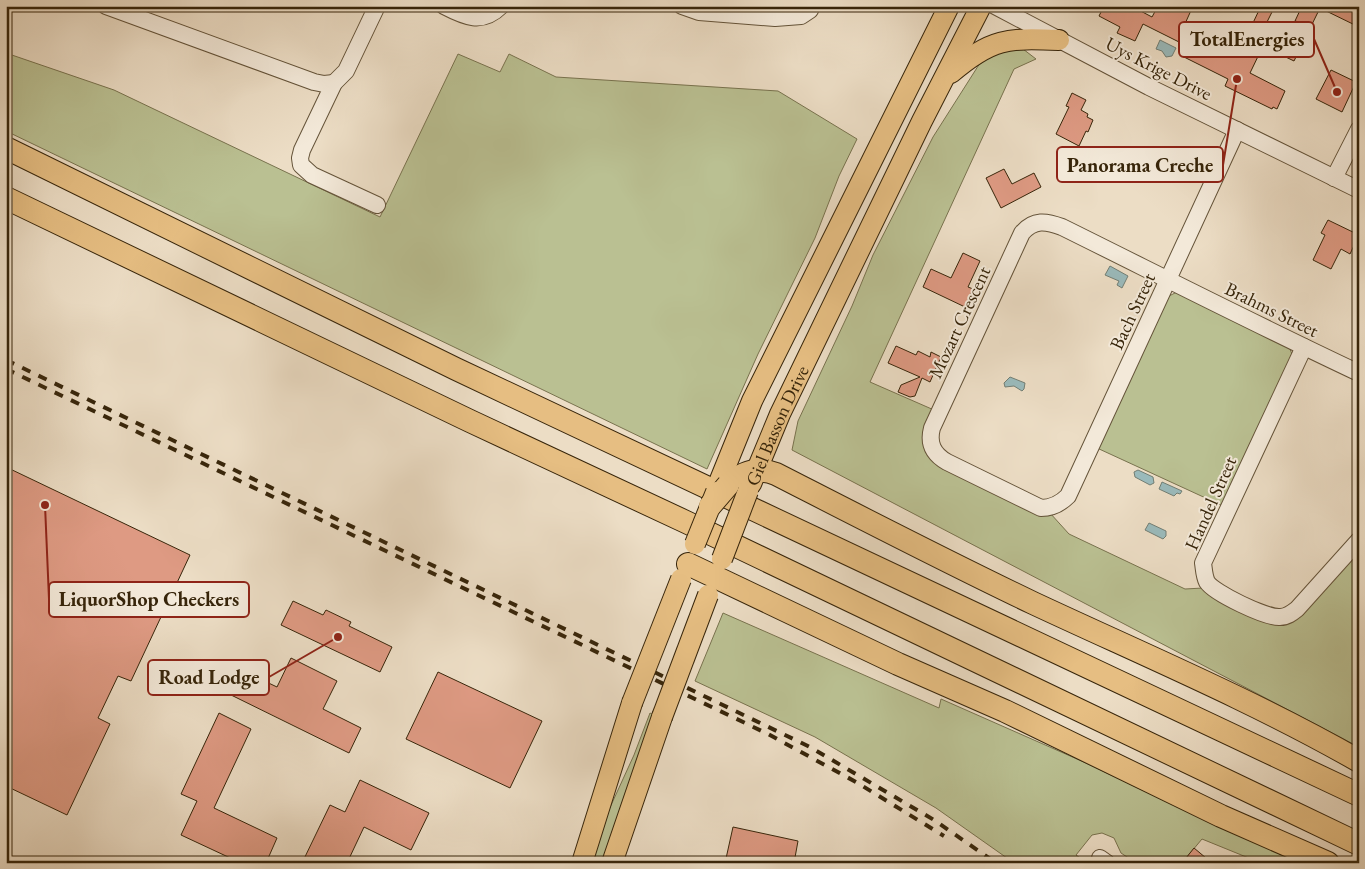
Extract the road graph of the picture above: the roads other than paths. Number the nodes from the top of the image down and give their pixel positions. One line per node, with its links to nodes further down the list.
1 (106, 6): 12 (street)
2 (377, 6): 12 (street)
3 (444, 6): 9 (street)
4 (682, 6): 5 (street)
5 (812, 6)
6 (949, 6): 24 (main road, Giel Basson Drive)
7 (981, 6): 11 (main road, Giel Basson Drive)
8 (995, 6): 10 (street, Uys Krige Drive)
9 (497, 10)
10 (1060, 40): 11 (main road); 14 (street, Uys Krige Drive)
11 (945, 78): 23 (main road, Giel Basson Drive)
12 (334, 83): 19 (street)
13 (1359, 128): 16 (street)
14 (1237, 130): 16 (street, Uys Krige Drive); 20 (street, Bach Street)
15 (6, 148): 31 (highway)
16 (1334, 178): 17 (street, Uys Krige Drive)
17 (1359, 190)
18 (6, 198): 32 (highway)
19 (377, 205)
20 (1169, 280): 21 (street, Brahms Street); 25 (street, Bach Street); 25 (street, Mozart Crescent)
21 (1304, 347): 22 (street, Brahms Street); 27 (street, Handel Street)
22 (1359, 373)
23 (757, 470): 24 (highway); 30 (highway)
24 (732, 485): 26 (highway, bridge); 29 (main road, Giel Basson Drive, bridge)
25 (1057, 505)
26 (710, 506): 28 (main road, bridge)
27 (1359, 540)
28 (688, 562): 29 (highway); 33 (main road, bridge)
29 (715, 577): 34 (main road, Giel Basson Drive, bridge); 35 (highway)
30 (1359, 762)
31 (1359, 794)
32 (1359, 844)
33 (582, 863)
34 (612, 863)
35 (1328, 863)

